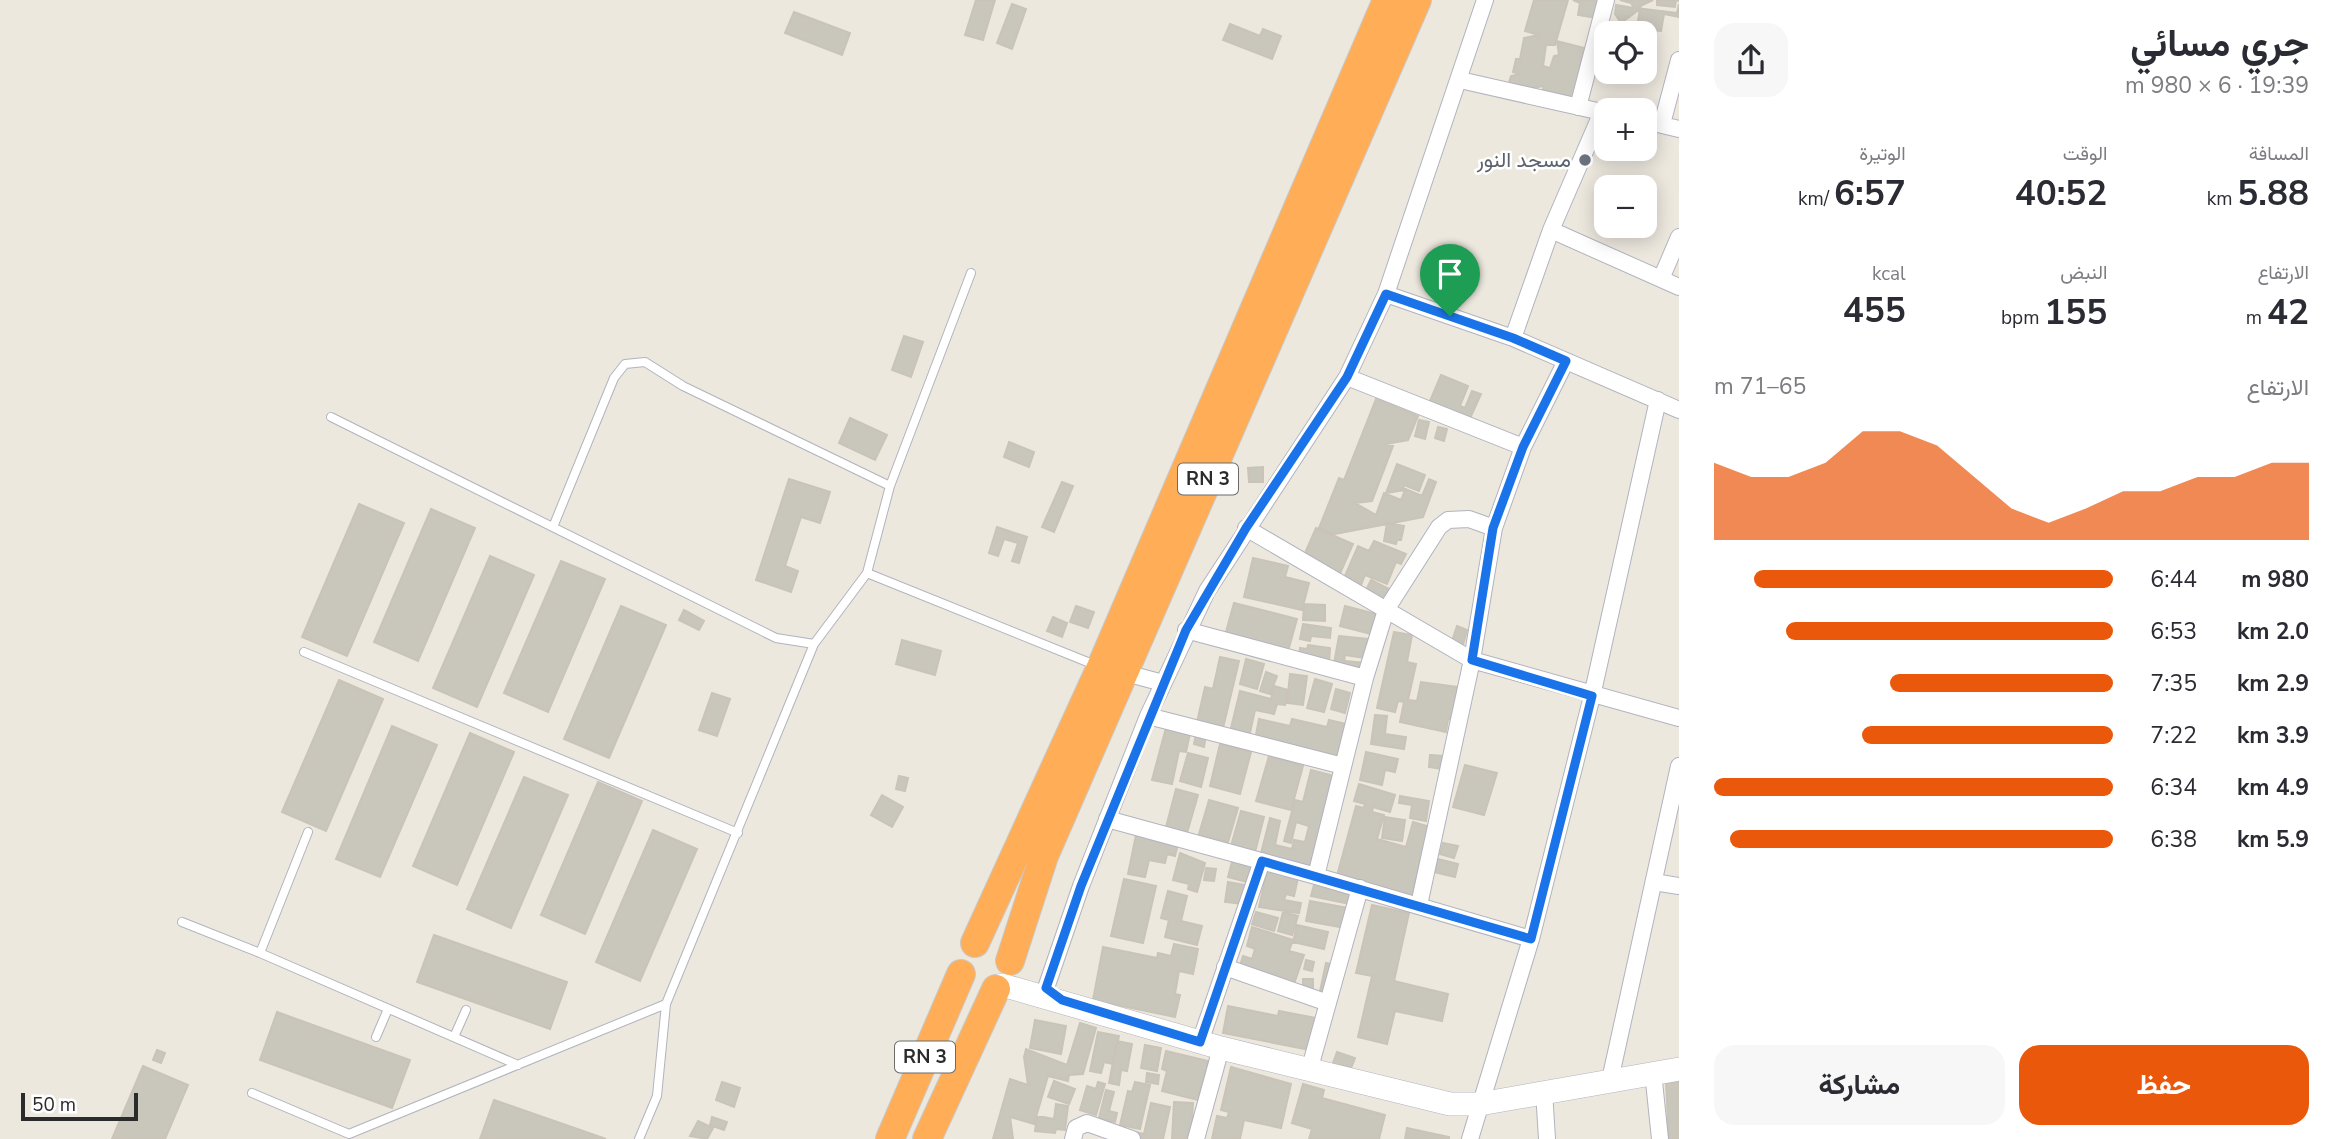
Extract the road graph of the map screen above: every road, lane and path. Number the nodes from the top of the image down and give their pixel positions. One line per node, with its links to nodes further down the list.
1 (1387, 0): 36 (highway, RN 3)
2 (1417, 0): 36 (highway, RN 3)
3 (1485, 0): 6 (street)
4 (1606, 0): 7 (street)
5 (1679, 60): 10 (street)
6 (1460, 80): 7 (street); 18 (street)
7 (1578, 107): 8 (street)
8 (1594, 110)
9 (1657, 123): 10 (street)
10 (1662, 124): 11 (street)
11 (1679, 129)
12 (1594, 134): 13 (street)
13 (1551, 230): 16 (street); 19 (street)
14 (1679, 236): 16 (street)
15 (971, 274): 26 (lane)
16 (1661, 279): 17 (street)
17 (1679, 287)
18 (1386, 294): 19 (street); 21 (street)
19 (1513, 338): 20 (street)
20 (1566, 361): 22 (street); 25 (street)
21 (1347, 377): 25 (street); 28 (street)
22 (1658, 400): 23 (street); 39 (street)
23 (1679, 410)
24 (331, 417): 27 (lane)
25 (1523, 447): 29 (street)
26 (890, 486): 27 (lane); 30 (lane)
27 (553, 527): 33 (lane)
28 (1246, 528): 31 (street); 32 (street)
29 (1493, 528): 31 (street); 35 (street)
30 (867, 573): 33 (lane); 36 (lane)
31 (1386, 610): 35 (street); 37 (street)
32 (1186, 630): 37 (street); 38 (street)
33 (814, 644): 46 (lane)
34 (304, 652): 46 (lane)
35 (1472, 660): 39 (street); 52 (street)
36 (1112, 670): 38 (street); 55 (highway, RN 3); 59 (highway, RN 3)
37 (1364, 678): 42 (street)
38 (1163, 683): 40 (street)
39 (1592, 696): 41 (street); 54 (street)
40 (1148, 716): 42 (street); 44 (street)
41 (1679, 718)
42 (1343, 766): 48 (street)
43 (1679, 766): 49 (street)
44 (1107, 820): 47 (street); 60 (street)
45 (308, 832): 56 (lane)
46 (738, 833): 62 (lane)
47 (1262, 861): 48 (street); 57 (street)
48 (1317, 876): 51 (street)
49 (1654, 882): 50 (street); 72 (street)
50 (1679, 886)
51 (1360, 888): 52 (street); 61 (street)
52 (1419, 905): 54 (street)
53 (182, 922): 56 (lane)
54 (1531, 939): 75 (street)
55 (975, 943): 58 (highway); 59 (highway)
56 (260, 953): 63 (lane)
57 (1225, 967): 61 (street); 67 (street)
58 (961, 974): 59 (highway); 79 (highway, RN 3)
59 (1005, 975): 60 (main road); 80 (highway, RN 3)
60 (1054, 994): 67 (main road)
61 (1328, 1003): 70 (street)
62 (666, 1004): 68 (lane); 78 (lane)
63 (388, 1009): 65 (lane); 66 (lane)
64 (466, 1010): 66 (lane)
65 (376, 1037)
66 (454, 1037): 68 (lane)
67 (1210, 1045): 70 (main road); 83 (street)
68 (518, 1065): 76 (lane)
69 (1679, 1069): 71 (main road)
70 (1309, 1071): 75 (main road)
71 (1653, 1072): 72 (main road); 86 (street)
72 (1610, 1080): 73 (main road)
73 (1544, 1091): 75 (main road); 85 (street)
74 (252, 1093): 76 (lane)
75 (1480, 1104): 84 (street)
76 (349, 1134): 77 (lane)
77 (360, 1139)
78 (639, 1139)
79 (890, 1139)
80 (927, 1139)
81 (1073, 1139): 82 (street)
82 (1132, 1139)
83 (1196, 1139)
84 (1470, 1139)
85 (1547, 1139)
86 (1660, 1139)

